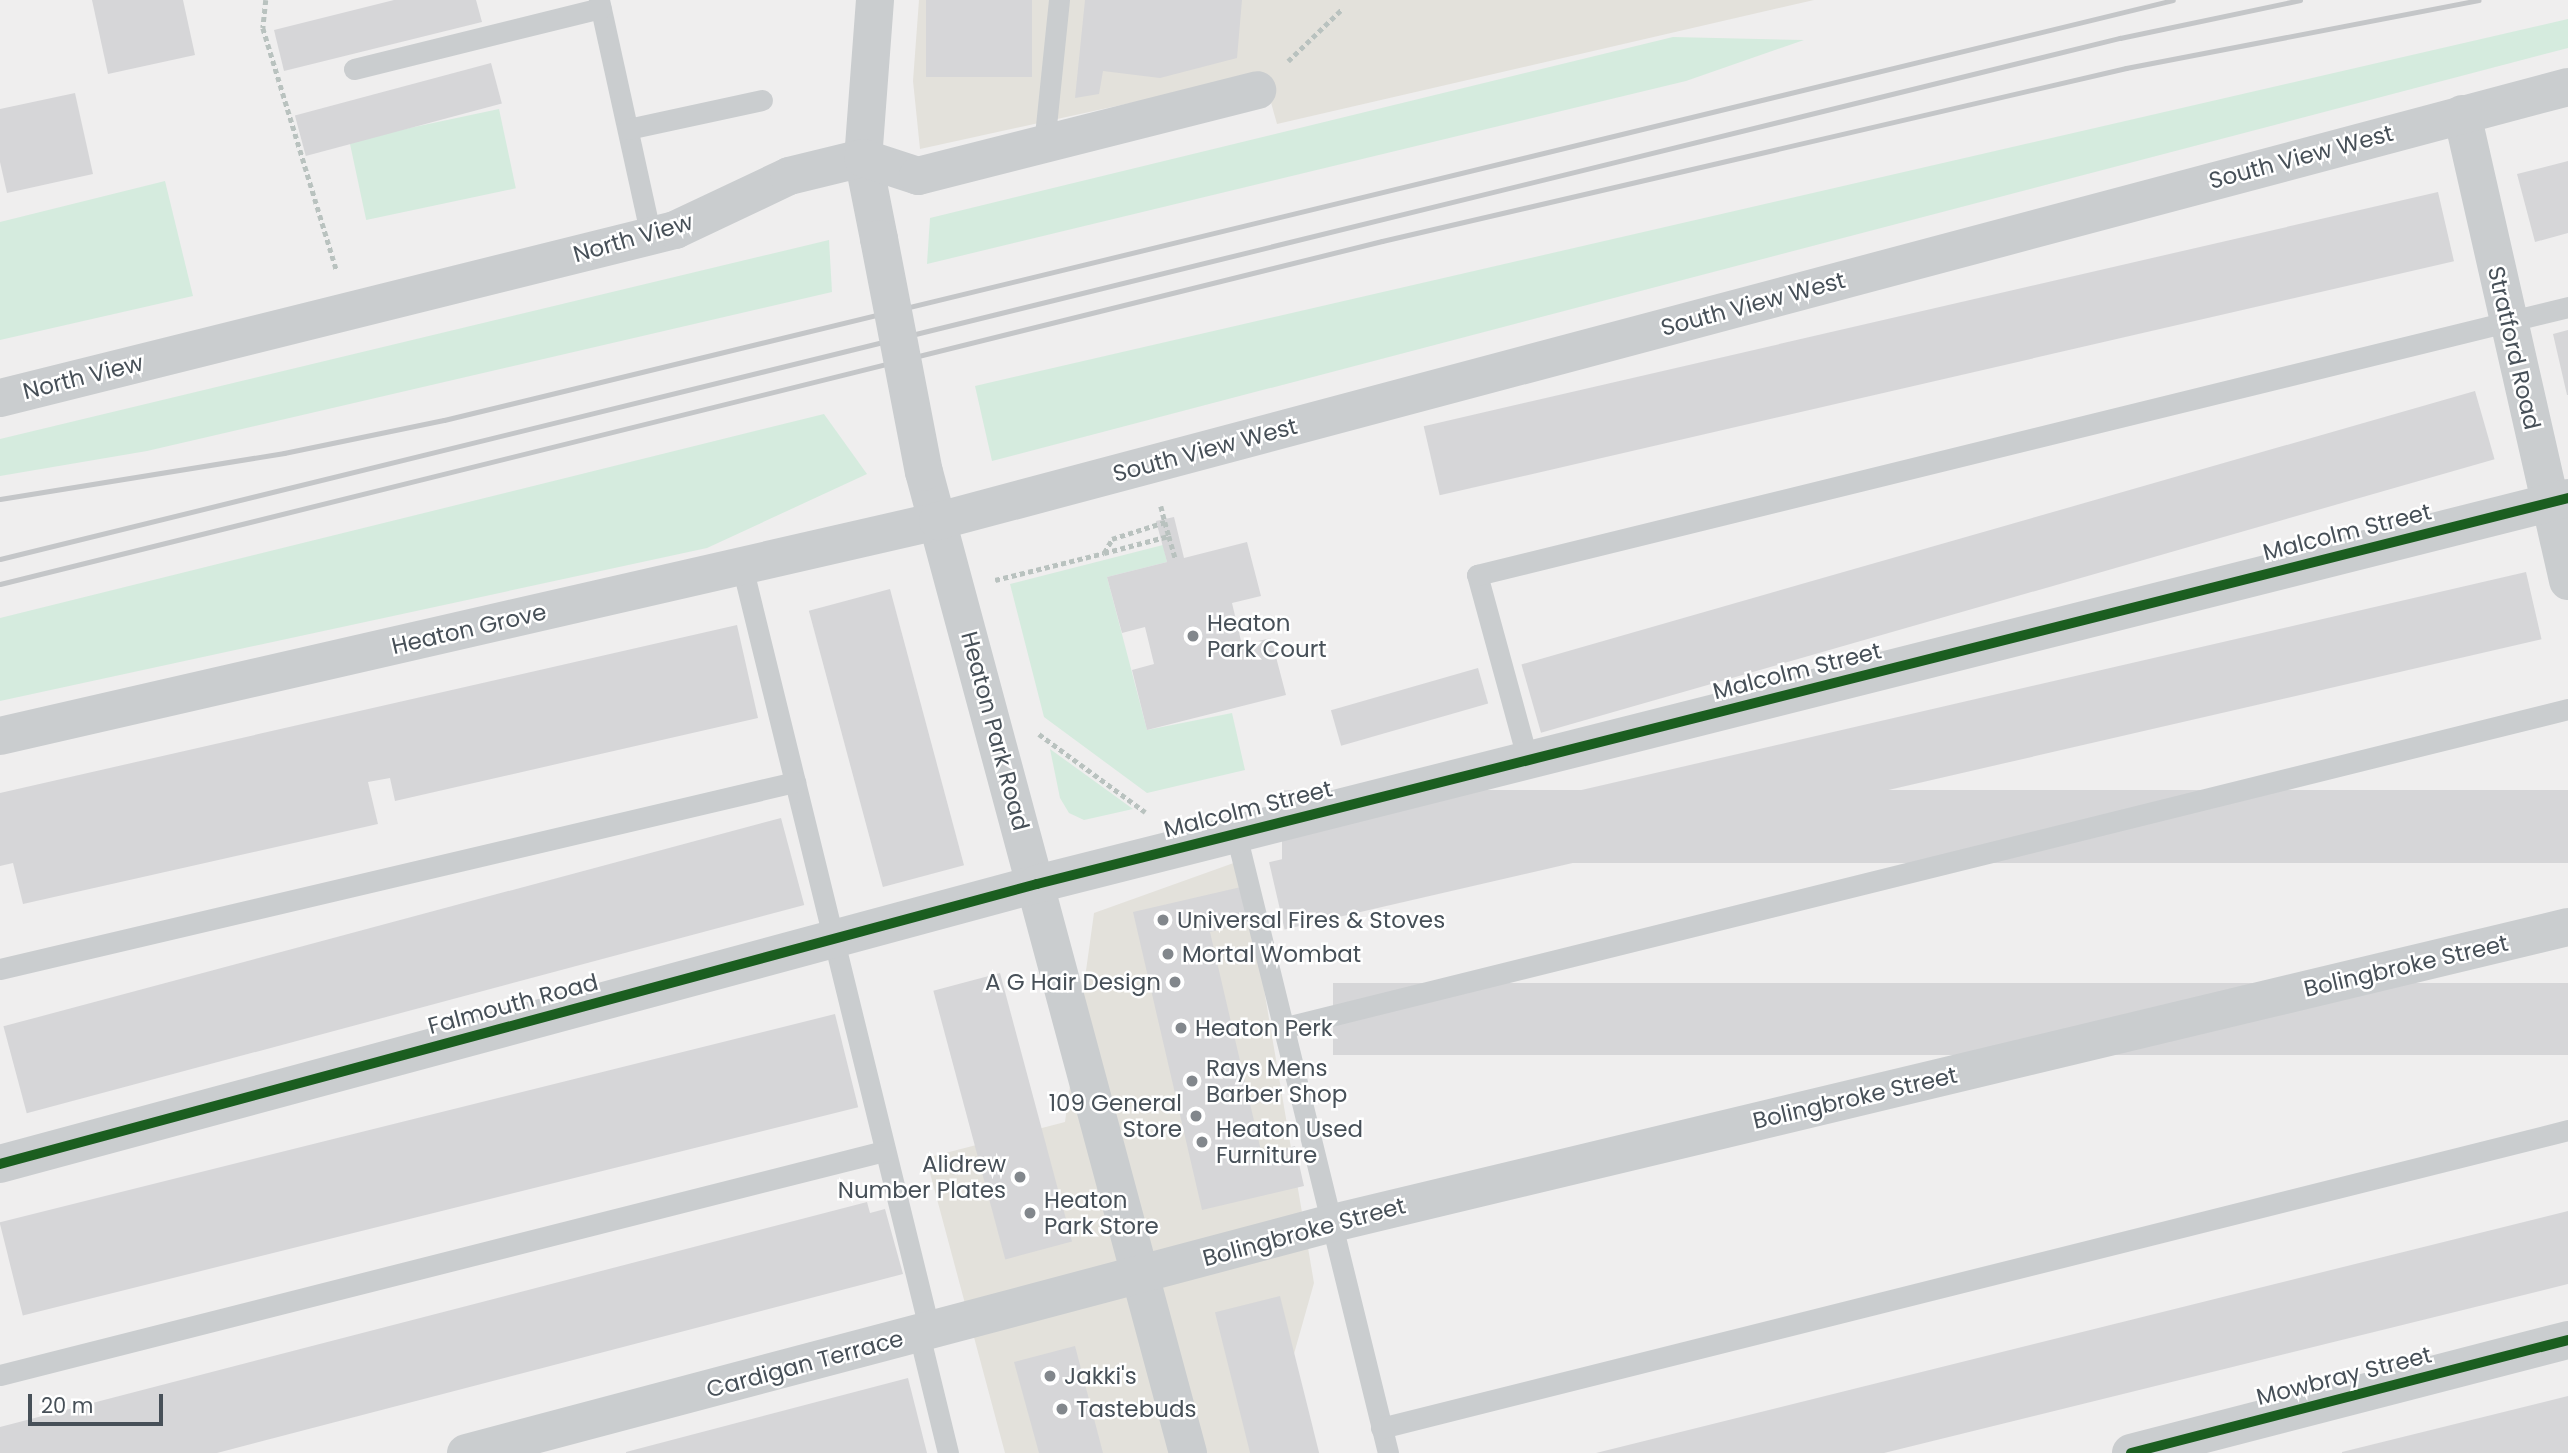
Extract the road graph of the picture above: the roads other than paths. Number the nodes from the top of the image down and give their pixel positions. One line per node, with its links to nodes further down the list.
1 (875, 0): 11 (street, Heaton Park Road)
2 (1059, 0): 10 (lane)
3 (600, 4): 4 (lane); 9 (lane)
4 (354, 69)
5 (2568, 87): 8 (street, South View West)
6 (1257, 90): 10 (street)
7 (762, 100): 9 (lane)
8 (2462, 114): 14 (street, Stratford Road); 17 (street, South View West)
9 (628, 129): 12 (lane)
10 (1044, 145): 11 (street)
11 (863, 158): 12 (street, North View); 17 (street, Heaton Park Road, bridge)
12 (651, 236): 15 (street, North View)
13 (2568, 307): 14 (lane)
14 (2508, 322): 16 (street, Stratford Road); 22 (lane)
15 (0, 398)
16 (2558, 501): 19 (street, Stratford Road); 22 (street, Malcolm Street)
17 (938, 522): 18 (street, Heaton Grove); 25 (street, Heaton Park Road)
18 (742, 566): 21 (street, Heaton Grove); 23 (lane)
19 (2568, 581)
20 (2568, 709): 29 (lane)
21 (0, 736)
22 (1528, 761): 24 (street, Malcolm Street)
23 (795, 782): 27 (lane); 28 (lane)
24 (1236, 834): 25 (street, Malcolm Street); 29 (lane)
25 (1037, 884): 27 (street, Falmouth Road); 34 (street, Heaton Park Road)
26 (2568, 927): 33 (street, Bolingbroke Street)
27 (832, 939): 31 (lane); 32 (street, Falmouth Road)
28 (0, 969)
29 (1282, 1028): 33 (lane)
30 (2568, 1130): 38 (lane)
31 (884, 1151): 35 (lane); 37 (lane)
32 (0, 1164)
33 (1329, 1224): 34 (street, Bolingbroke Street); 38 (lane)
34 (1144, 1276): 35 (street, Cardigan Terrace); 41 (street, Heaton Park Road)
35 (925, 1333): 39 (street, Cardigan Terrace); 40 (lane)
36 (2568, 1340): 43 (street, Mowbray Street)
37 (0, 1375)
38 (1381, 1428): 42 (lane)
39 (466, 1453)
40 (948, 1453)
41 (1188, 1453)
42 (1388, 1453)
43 (2131, 1453)

